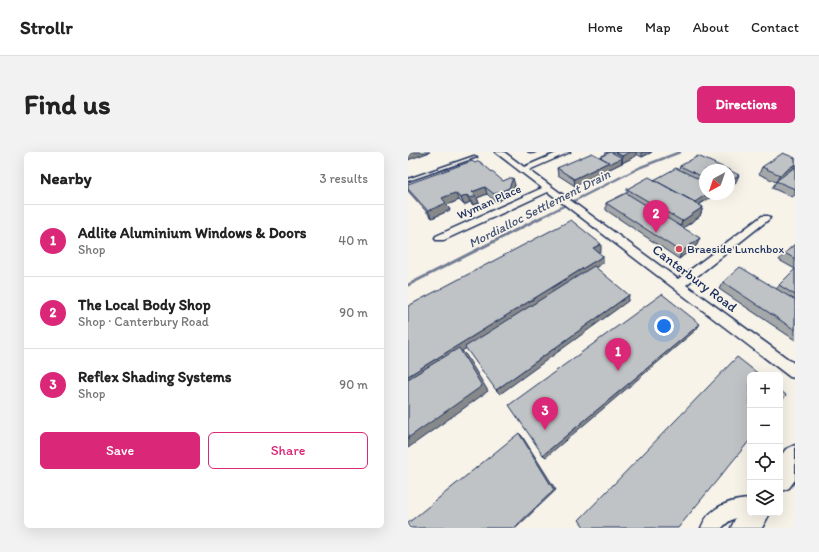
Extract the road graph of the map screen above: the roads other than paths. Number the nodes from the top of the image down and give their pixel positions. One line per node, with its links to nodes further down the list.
1 (499, 152): 4 (street, Canterbury Road)
2 (566, 152): 4 (street)
3 (475, 157): 5 (lane)
4 (523, 170): 6 (street, Canterbury Road)
5 (408, 180)
6 (548, 189): 8 (street, Wyman Place); 9 (street, Canterbury Road)
7 (765, 218): 9 (street)
8 (440, 238)
9 (678, 285): 10 (street, Canterbury Road)
10 (795, 372)
11 (795, 458): 12 (main road)
12 (783, 475)
13 (747, 508): 15 (street)
14 (754, 516): 16 (main road)
15 (710, 528)
16 (746, 528)

